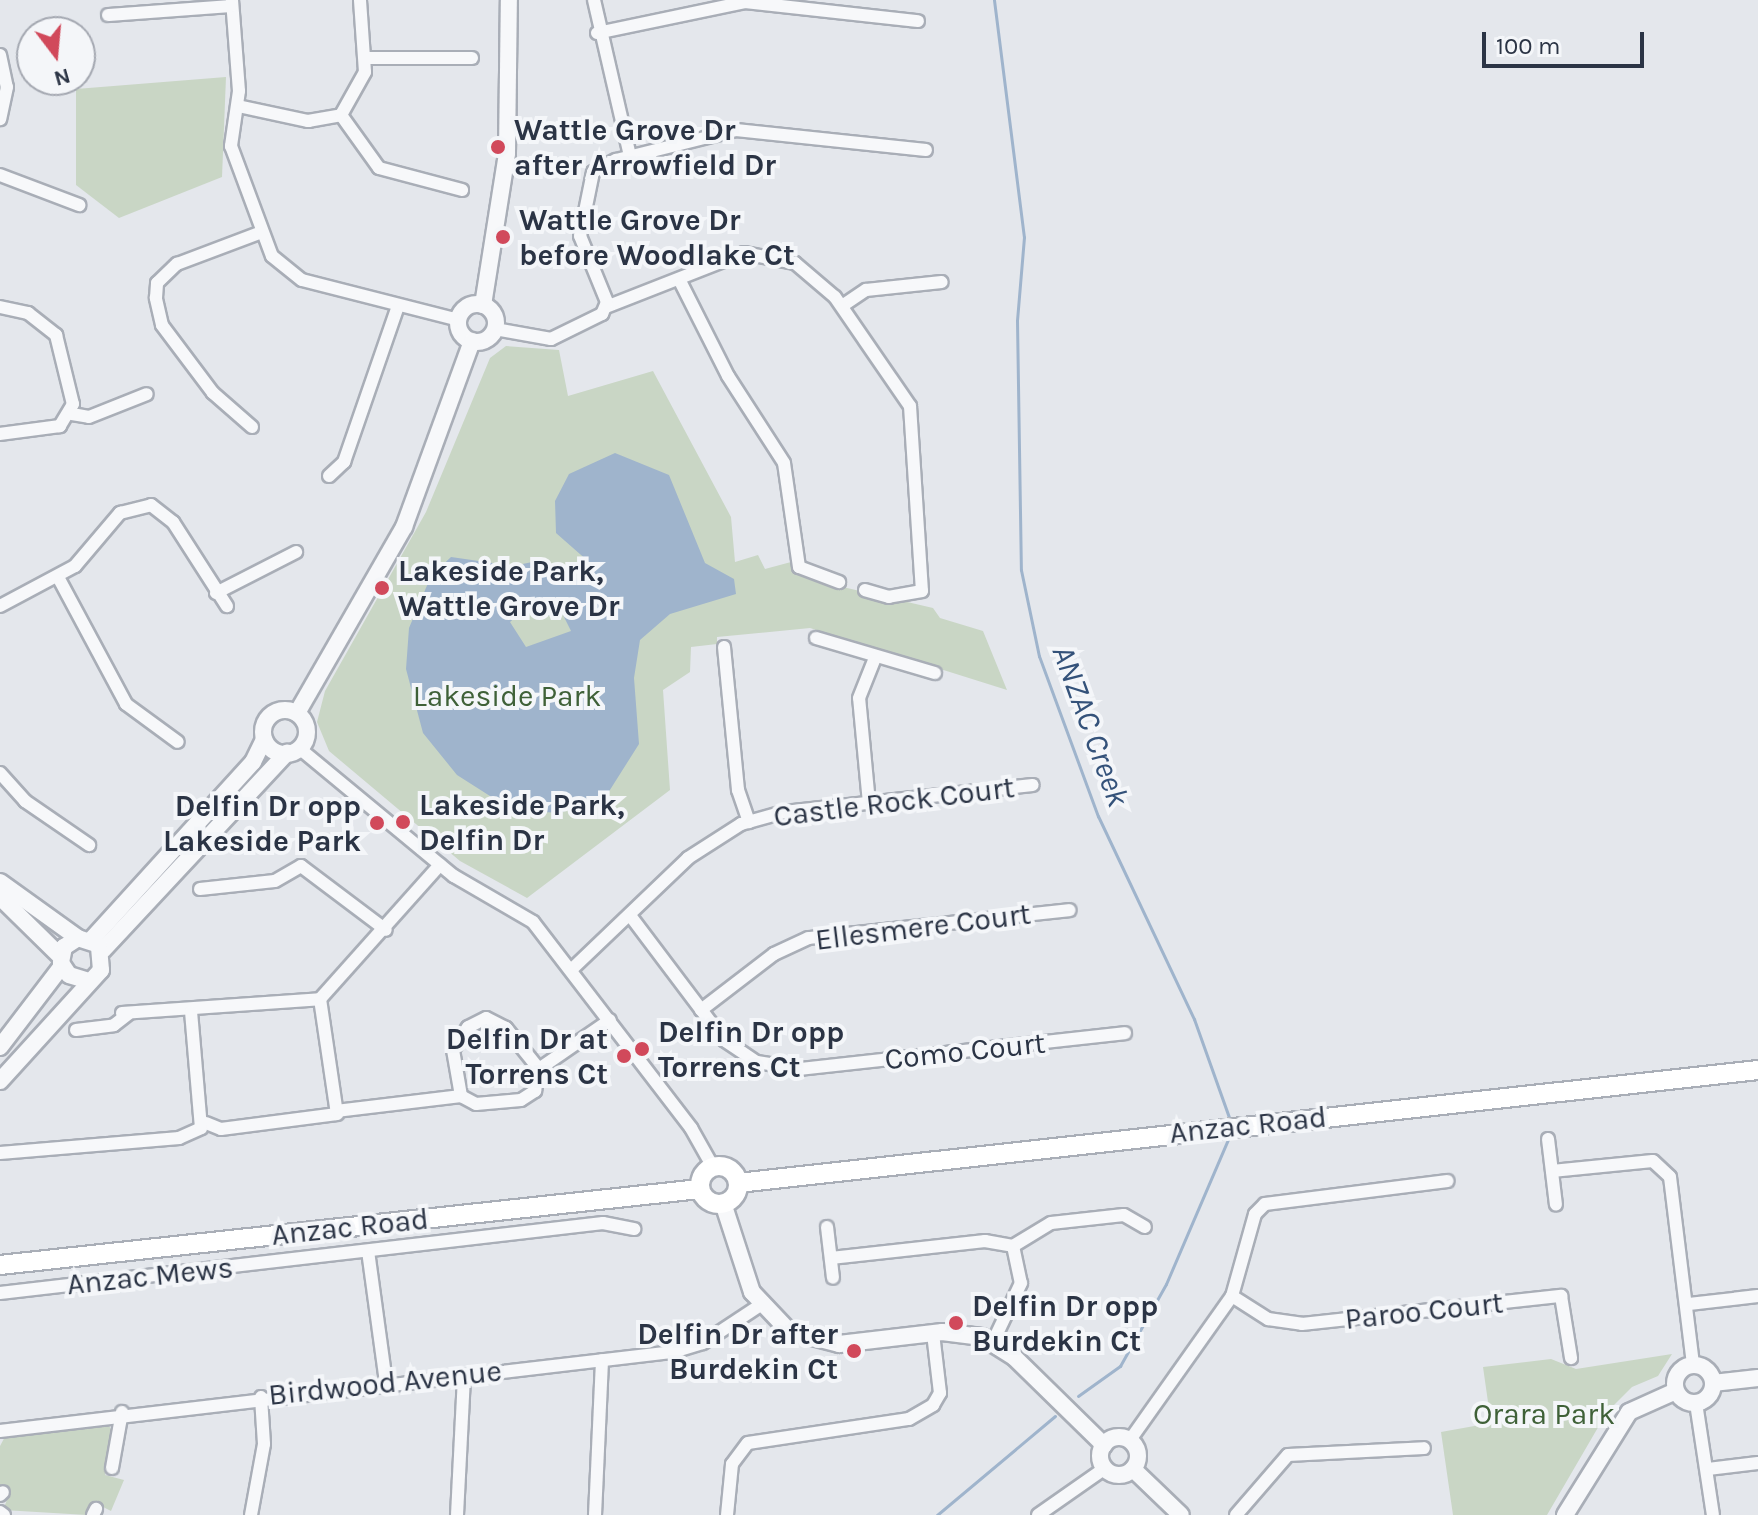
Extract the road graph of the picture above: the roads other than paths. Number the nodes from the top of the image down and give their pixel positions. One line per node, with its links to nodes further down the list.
1 (360, 0): 9 (street)
2 (509, 0): 22 (street)
3 (594, 0): 7 (street)
4 (232, 3): 5 (street); 11 (street)
5 (108, 15)
6 (918, 21): 7 (street)
7 (597, 33): 15 (street)
8 (0, 55): 13 (street)
9 (366, 58): 10 (street); 12 (street)
10 (472, 58)
11 (238, 106): 12 (street); 19 (street)
12 (341, 115): 17 (street)
13 (0, 119)
14 (926, 150): 15 (street)
15 (630, 156): 26 (street)
16 (0, 175): 18 (street)
17 (462, 190)
18 (79, 205)
19 (262, 232): 23 (street); 32 (street)
20 (680, 281): 24 (street); 26 (street); 37 (street)
21 (942, 282): 24 (street)
22 (483, 305): 27 (street); 28 (street)
23 (398, 306): 27 (street); 34 (street)
24 (842, 306): 38 (street)
25 (0, 307): 31 (street)
26 (606, 307): 28 (street)
27 (459, 320): 29 (street)
28 (495, 329): 29 (street)
29 (472, 341): 46 (street)
30 (147, 394): 31 (street)
31 (72, 414): 33 (street)
32 (252, 427)
33 (0, 434)
34 (329, 476)
35 (296, 552): 39 (street)
36 (58, 577): 39 (street); 40 (street); 48 (street)
37 (839, 582)
38 (865, 590)
39 (216, 593): 41 (street)
40 (0, 606)
41 (227, 606)
42 (816, 638): 44 (street)
43 (724, 647): 53 (street)
44 (875, 658): 45 (street); 52 (street)
45 (935, 673)
46 (297, 713): 47 (street); 49 (street)
47 (264, 739): 49 (street); 62 (street)
48 (178, 742)
49 (293, 751): 55 (street); 62 (street)
50 (0, 773): 54 (street)
51 (1033, 785): 52 (street, Castle Rock Court)
52 (869, 803): 53 (street, Castle Rock Court)
53 (749, 822): 60 (street, Castle Rock Court)
54 (89, 845)
55 (440, 865): 61 (street); 64 (street)
56 (0, 882): 62 (street)
57 (200, 889): 61 (street)
58 (0, 897): 63 (street)
59 (1070, 910): 67 (street, Ellesmere Court)
60 (632, 918): 64 (street, Castle Rock Court); 67 (street, Como Court)
61 (386, 930): 66 (street)
62 (91, 942): 63 (street); 65 (street)
63 (62, 962): 65 (street); 72 (street)
64 (571, 970): 69 (street)
65 (85, 980): 75 (street)
66 (320, 999): 68 (street); 77 (street)
67 (701, 1010): 71 (street, Como Court)
68 (191, 1012): 70 (street); 78 (street)
69 (610, 1020): 73 (street); 81 (street)
70 (76, 1030)
71 (1125, 1033)
72 (0, 1047)
73 (539, 1069): 76 (street); 76 (street)
74 (1758, 1070): 84 (main road, Anzac Road)
75 (0, 1081)
76 (461, 1096): 77 (street)
77 (336, 1111): 78 (street)
78 (206, 1123): 80 (street)
79 (1548, 1139): 82 (street)
80 (0, 1153)
81 (713, 1167): 84 (main road); 85 (main road)
82 (1552, 1171): 87 (street); 99 (street)
83 (1448, 1181): 97 (street)
84 (738, 1183): 86 (main road)
85 (700, 1189): 86 (main road); 94 (main road, Anzac Road)
86 (723, 1203): 100 (street)
87 (1556, 1205)
88 (827, 1227): 93 (street)
89 (1145, 1227): 91 (street)
90 (634, 1229): 92 (street, Anzac Mews)
91 (1013, 1246): 93 (street); 102 (street)
92 (368, 1251): 96 (street, Anzac Mews); 108 (street)
93 (831, 1258): 95 (street)
94 (0, 1265)
95 (833, 1278)
96 (0, 1293)
97 (1232, 1296): 103 (street, Paroo Court); 115 (street)
98 (1758, 1296): 99 (street)
99 (1689, 1304): 105 (street)
100 (759, 1306): 101 (street); 104 (street, Birdwood Avenue)
101 (933, 1333): 102 (street); 126 (street)
102 (993, 1342): 116 (street)
103 (1571, 1358)
104 (602, 1360): 106 (street, Birdwood Avenue); 125 (street)
105 (1693, 1365): 109 (street); 110 (street)
106 (464, 1375): 108 (street, Birdwood Avenue); 124 (street)
107 (1758, 1378): 109 (street)
108 (386, 1383): 111 (street, Birdwood Avenue)
109 (1713, 1383): 112 (street)
110 (1676, 1391): 112 (street); 130 (street)
111 (261, 1397): 113 (street, Birdwood Avenue); 123 (street)
112 (1696, 1403): 122 (street)
113 (122, 1412): 114 (street, Birdwood Avenue); 119 (street)
114 (0, 1431)
115 (1130, 1440): 116 (street); 121 (street)
116 (1104, 1445): 120 (street)
117 (1424, 1448): 129 (street)
118 (1758, 1463): 122 (street)
119 (112, 1468)
120 (1105, 1468): 121 (street); 127 (street)
121 (1133, 1469): 128 (street)
122 (1708, 1469): 131 (street)
123 (251, 1515)
124 (457, 1515)
125 (595, 1515)
126 (727, 1515)
127 (1038, 1515)
128 (1181, 1515)
129 (1236, 1515)
130 (1565, 1515)
131 (1713, 1515)

